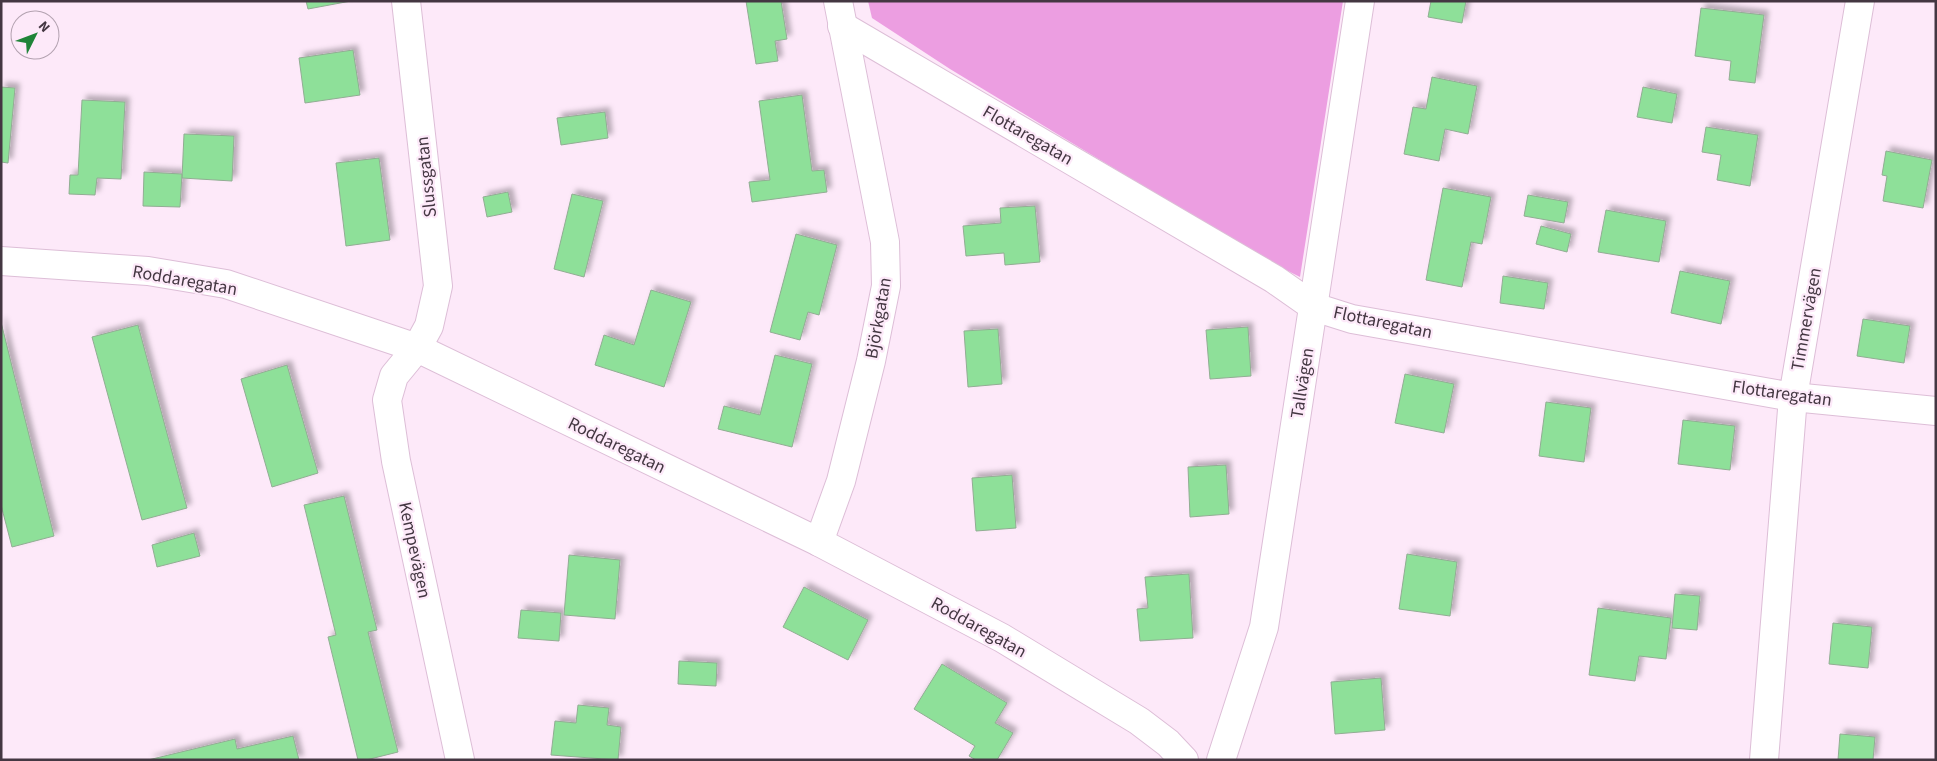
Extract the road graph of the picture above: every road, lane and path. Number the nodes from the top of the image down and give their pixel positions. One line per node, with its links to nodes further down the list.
1 (406, 1): 7 (street, Slussgatan)
2 (1360, 1): 6 (street, Tallvägen)
3 (1860, 1): 8 (street, Timmervägen)
4 (840, 14): 6 (street, Flottaregatan); 10 (street, Björkgatan)
5 (1, 261): 7 (street, Roddaregatan)
6 (1314, 307): 8 (street, Flottaregatan); 13 (street, Tallvägen)
7 (417, 348): 10 (street, Roddaregatan); 11 (street, Kempevägen)
8 (1793, 397): 9 (street, Flottaregatan); 14 (street, Timmervägen)
9 (1936, 412)
10 (819, 542): 12 (street, Roddaregatan)
11 (460, 760)
12 (1184, 760)
13 (1221, 760)
14 (1764, 760)

